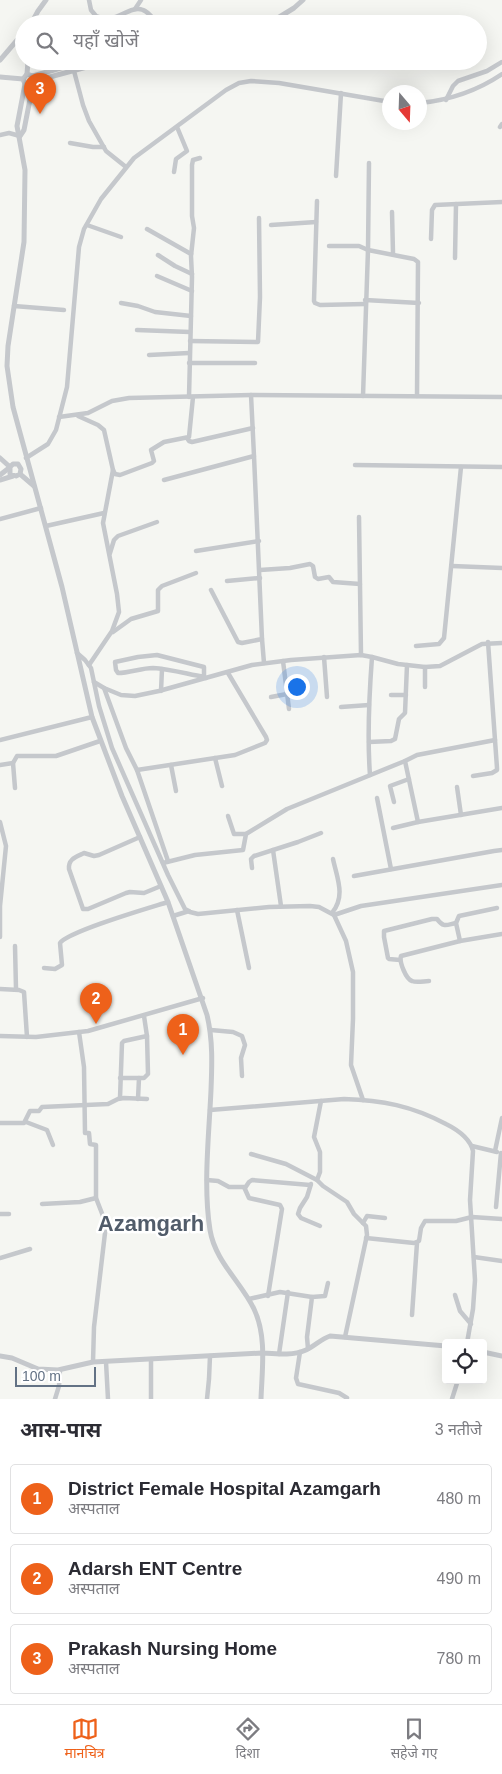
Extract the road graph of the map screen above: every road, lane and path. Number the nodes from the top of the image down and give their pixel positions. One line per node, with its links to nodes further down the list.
1 (46, 0): 6 (street)
2 (89, 0): 7 (street)
3 (141, 0): 5 (street)
4 (303, 0): 10 (street)
5 (134, 9): 8 (street); 9 (street)
6 (37, 15)
7 (95, 15)
8 (121, 15)
9 (149, 15)
10 (283, 15)
11 (15, 42): 12 (street)
12 (0, 60)
13 (502, 62): 23 (street)
14 (30, 70): 20 (street)
15 (58, 70): 20 (street)
16 (78, 70): 17 (street)
17 (74, 71): 20 (street); 30 (street)
18 (0, 77): 21 (street)
19 (501, 77): 23 (street)
20 (32, 79): 21 (street); 21 (street); 28 (street)
21 (24, 82): 28 (street)
22 (341, 93): 24 (street); 26 (street); 35 (street)
23 (446, 100): 25 (street)
24 (382, 101)
25 (427, 102)
26 (177, 127): 33 (street); 34 (street)
27 (0, 135): 28 (street)
28 (20, 136): 59 (street)
29 (70, 143): 30 (street)
30 (104, 147): 33 (street)
31 (200, 158): 50 (street)
32 (369, 163): 48 (street)
33 (126, 167): 42 (street)
34 (174, 172)
35 (336, 176)
36 (317, 201): 41 (street)
37 (502, 202): 38 (street)
38 (456, 204): 46 (street); 52 (street)
39 (392, 212): 49 (street)
40 (259, 218): 64 (street)
41 (316, 222): 43 (street); 56 (street)
42 (87, 225): 45 (street); 75 (street)
43 (271, 225)
44 (147, 229): 50 (street)
45 (121, 237)
46 (431, 238)
47 (329, 246): 48 (street)
48 (368, 250): 49 (street); 56 (street)
49 (393, 253): 58 (street)
50 (191, 254): 53 (street)
51 (158, 255): 53 (street)
52 (455, 258)
53 (192, 274): 55 (street)
54 (157, 276): 55 (street)
55 (192, 291): 61 (street)
56 (365, 302): 58 (street); 70 (street)
57 (121, 303): 61 (street)
58 (419, 303): 71 (street)
59 (14, 306): 60 (street); 80 (street)
60 (64, 310)
61 (191, 316): 63 (street)
62 (137, 330): 63 (street)
63 (190, 332): 64 (street)
64 (190, 341): 65 (street)
65 (190, 353): 66 (street); 67 (street)
66 (148, 355)
67 (190, 363): 68 (street); 72 (street)
68 (255, 363)
69 (251, 394): 70 (street); 72 (street); 76 (street)
70 (363, 396): 71 (street)
71 (417, 396): 73 (street)
72 (191, 397): 74 (street); 77 (street)
73 (502, 397)
74 (77, 415): 75 (street); 86 (street)
75 (59, 417): 80 (street)
76 (253, 428): 77 (street); 78 (street)
77 (187, 438): 86 (street)
78 (254, 456): 91 (street); 99 (street)
79 (0, 458): 83 (street)
80 (26, 458): 82 (street); 92 (street)
81 (355, 465): 84 (street)
82 (20, 466): 83 (street); 87 (street)
83 (9, 467): 88 (street); 89 (street)
84 (461, 467): 85 (street); 102 (street)
85 (502, 467)
86 (113, 470): 94 (street)
87 (20, 474): 89 (street); 92 (street)
88 (0, 475)
89 (14, 476): 90 (street)
90 (0, 480)
91 (164, 480)
92 (35, 487): 93 (street)
93 (41, 508): 96 (street); 98 (street)
94 (104, 513): 98 (street); 101 (street)
95 (359, 517): 108 (street)
96 (0, 519)
97 (157, 522): 101 (street)
98 (46, 526): 115 (street)
99 (259, 541): 100 (street); 104 (street)
100 (196, 551)
101 (109, 555): 110 (street)
102 (452, 566): 103 (street); 114 (street)
103 (502, 568)
104 (260, 570): 106 (street); 108 (street)
105 (196, 573): 110 (street)
106 (260, 578): 107 (street); 111 (street)
107 (227, 581)
108 (360, 584): 116 (street)
109 (211, 590): 111 (street)
110 (110, 634): 121 (street)
111 (262, 639): 120 (street)
112 (488, 642): 113 (street); 123 (street); 142 (street)
113 (502, 644)
114 (416, 646)
115 (77, 653): 121 (street); 139 (street)
116 (361, 655): 117 (street); 118 (street)
117 (324, 657): 119 (street); 135 (street)
118 (372, 657): 122 (street); 136 (street)
119 (283, 661): 120 (street); 131 (street)
120 (264, 663): 125 (street)
121 (89, 665): 127 (street)
122 (407, 665): 123 (street); 133 (street)
123 (425, 667): 128 (street)
124 (162, 669): 126 (street); 126 (street); 130 (street)
125 (228, 673): 126 (street); 145 (street)
126 (206, 678): 130 (street)
127 (94, 682): 129 (street); 172 (street)
128 (425, 687)
129 (104, 688): 130 (street); 150 (street)
130 (161, 691)
131 (287, 694): 134 (street); 138 (street)
132 (391, 695): 133 (street)
133 (406, 695): 143 (street)
134 (271, 697)
135 (327, 697)
136 (369, 706): 137 (street); 143 (street)
137 (340, 707)
138 (289, 709)
139 (92, 717): 140 (street); 141 (street)
140 (0, 740)
141 (100, 741): 147 (street); 168 (street)
142 (496, 741): 144 (street); 146 (street); 152 (street)
143 (368, 742): 151 (street)
144 (502, 743)
145 (215, 758): 149 (street); 154 (street)
146 (405, 761): 151 (street); 153 (street)
147 (13, 763): 148 (street); 156 (street)
148 (0, 764)
149 (171, 765): 150 (street); 157 (street)
150 (137, 770): 172 (street)
151 (370, 775): 167 (street)
152 (473, 776)
153 (409, 779): 159 (street); 164 (street)
154 (222, 786)
155 (456, 787): 161 (street)
156 (15, 788)
157 (176, 791)
158 (377, 798): 174 (street)
159 (394, 802)
160 (502, 808): 161 (street)
161 (461, 815): 164 (street)
162 (228, 816): 167 (street)
163 (0, 822): 187 (street)
164 (418, 822): 165 (street)
165 (393, 828)
166 (321, 833): 169 (street)
167 (246, 834): 172 (street)
168 (140, 837): 177 (street); 177 (street)
169 (273, 850): 173 (street); 179 (street)
170 (502, 850): 174 (street)
171 (333, 859): 183 (street)
172 (165, 862): 182 (street)
173 (252, 868)
174 (392, 869): 175 (street)
175 (354, 876)
176 (502, 885): 183 (street)
177 (161, 886): 178 (street)
178 (168, 902): 184 (street); 191 (street)
179 (281, 906): 181 (street); 183 (street)
180 (497, 908): 185 (street)
181 (237, 910): 182 (street); 192 (street)
182 (189, 911): 184 (street)
183 (333, 914): 209 (street)
184 (173, 916): 196 (street)
185 (456, 923): 188 (street); 190 (street)
186 (502, 934): 188 (street)
187 (0, 937)
188 (460, 942): 190 (street)
189 (15, 946): 195 (street)
190 (400, 960): 193 (street)
191 (44, 968)
192 (249, 968)
193 (429, 981)
194 (0, 989): 195 (street)
195 (16, 989): 202 (street)
196 (202, 998): 197 (street); 198 (street)
197 (144, 1016): 199 (street); 201 (street)
198 (211, 1030): 203 (street); 212 (street)
199 (79, 1032): 202 (street); 211 (street)
200 (0, 1036): 202 (street)
201 (148, 1036): 204 (street); 205 (street)
202 (28, 1037)
203 (242, 1076)
204 (120, 1078): 205 (street); 206 (street)
205 (139, 1078): 207 (street)
206 (120, 1098): 207 (street); 211 (street)
207 (138, 1099): 208 (street)
208 (147, 1099)
209 (363, 1100): 210 (street); 217 (street)
210 (321, 1101): 212 (street); 221 (street)
211 (85, 1104): 214 (street); 225 (street)
212 (210, 1110): 222 (street)
213 (502, 1118): 218 (street)
214 (26, 1122): 215 (street); 216 (street)
215 (0, 1123)
216 (53, 1145)
217 (472, 1146): 218 (street); 230 (street)
218 (495, 1151): 219 (street)
219 (502, 1153): 227 (street)
220 (251, 1154): 221 (street)
221 (315, 1179): 223 (street); 233 (street)
222 (207, 1180): 224 (street); 246 (street)
223 (310, 1185): 224 (street); 234 (street)
224 (245, 1188): 244 (street)
225 (96, 1198): 226 (street); 261 (street)
226 (42, 1204)
227 (496, 1207)
228 (0, 1214): 229 (street)
229 (9, 1214)
230 (472, 1217): 232 (street); 236 (street); 238 (street)
231 (385, 1218): 233 (street)
232 (502, 1219)
233 (363, 1223): 235 (street)
234 (320, 1226)
235 (366, 1238): 236 (street); 249 (street)
236 (417, 1243): 247 (street)
237 (30, 1249): 239 (street)
238 (474, 1257): 240 (street); 248 (street)
239 (0, 1258)
240 (502, 1261)
241 (328, 1283): 245 (street)
242 (288, 1292): 244 (street); 245 (street); 256 (street)
243 (454, 1295): 248 (street)
244 (268, 1296): 246 (street)
245 (312, 1296): 252 (street)
246 (249, 1299): 254 (street)
247 (412, 1315)
248 (471, 1324): 250 (street)
249 (345, 1336): 251 (street); 252 (street)
250 (468, 1339)
251 (442, 1346)
252 (308, 1349): 253 (street)
253 (300, 1352): 256 (street); 265 (street)
254 (262, 1353): 256 (street); 258 (street); 270 (street)
255 (487, 1353): 259 (street)
256 (279, 1354)
257 (0, 1356): 263 (street)
258 (210, 1356): 260 (street); 269 (street)
259 (502, 1356)
260 (151, 1359): 262 (street); 268 (street)
261 (93, 1362): 262 (street); 263 (street)
262 (106, 1362): 267 (street)
263 (60, 1370): 266 (street)
264 (457, 1384): 271 (street)
265 (347, 1398)
266 (54, 1399)
267 (108, 1399)
268 (152, 1399)
269 (206, 1399)
270 (262, 1399)
271 (452, 1399)

